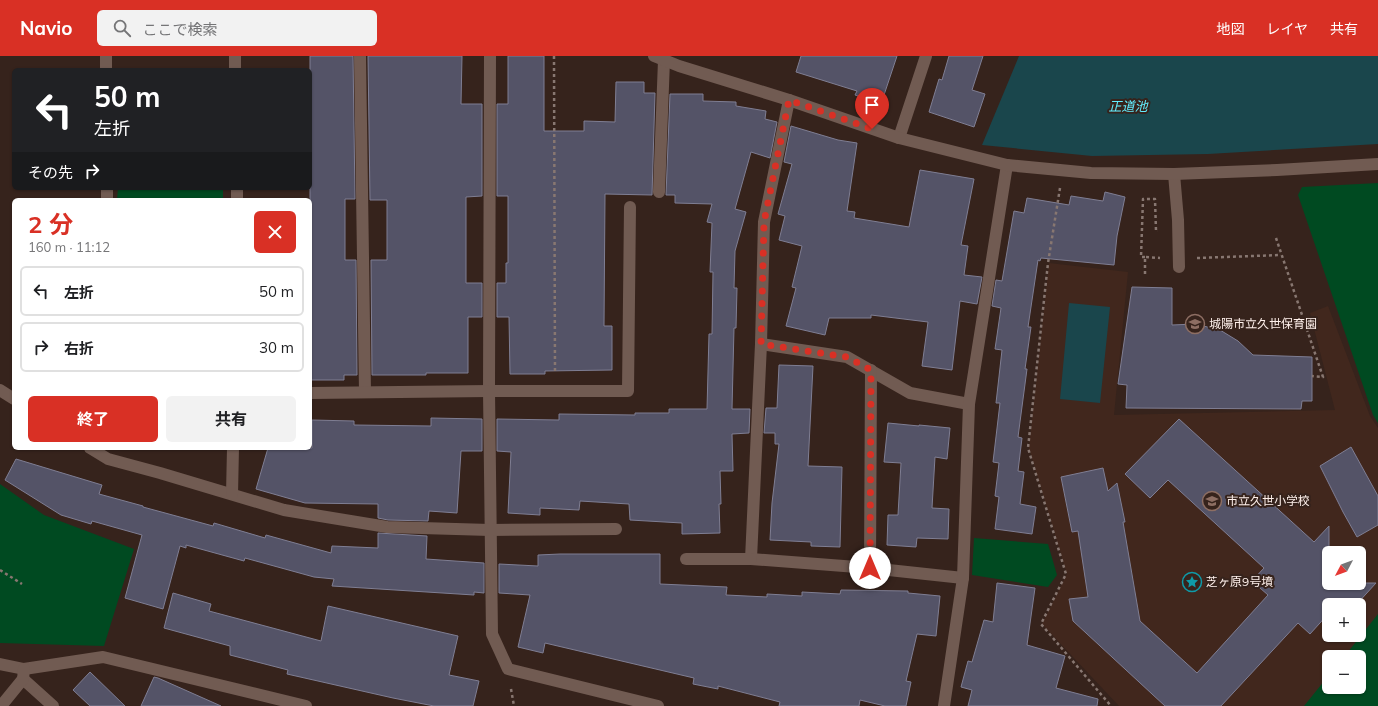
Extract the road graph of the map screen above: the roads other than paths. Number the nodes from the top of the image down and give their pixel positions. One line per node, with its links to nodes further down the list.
1 (106, 56): 7 (street)
2 (235, 56): 8 (street)
3 (360, 56): 21 (street)
4 (490, 56): 20 (street)
5 (926, 56): 10 (street)
6 (659, 58): 9 (street); 14 (street)
7 (106, 68)
8 (235, 68)
9 (789, 100): 10 (street); 17 (street)
10 (899, 138): 12 (street)
11 (1378, 164): 13 (street)
12 (1008, 165): 13 (street); 24 (street)
13 (1174, 174): 16 (street)
14 (659, 192)
15 (630, 207): 20 (street)
16 (1178, 263)
17 (761, 344): 18 (street); 32 (street)
18 (871, 370): 24 (street); 33 (street)
19 (0, 390): 23 (street)
20 (489, 391): 21 (street); 30 (street)
21 (365, 392): 22 (street)
22 (312, 393)
23 (12, 398)
24 (969, 404): 34 (street)
25 (96, 450): 27 (street)
26 (233, 450): 28 (street)
27 (108, 454): 28 (street)
28 (232, 494): 30 (street)
29 (616, 529): 30 (street)
30 (490, 530): 40 (street)
31 (686, 558): 32 (street)
32 (751, 559): 33 (street)
33 (870, 568): 34 (street)
34 (963, 578): 41 (street)
35 (0, 664): 36 (street)
36 (23, 674): 37 (street); 38 (street); 39 (street)
37 (1, 706)
38 (54, 706)
39 (306, 706)
40 (658, 706)
41 (944, 706)

